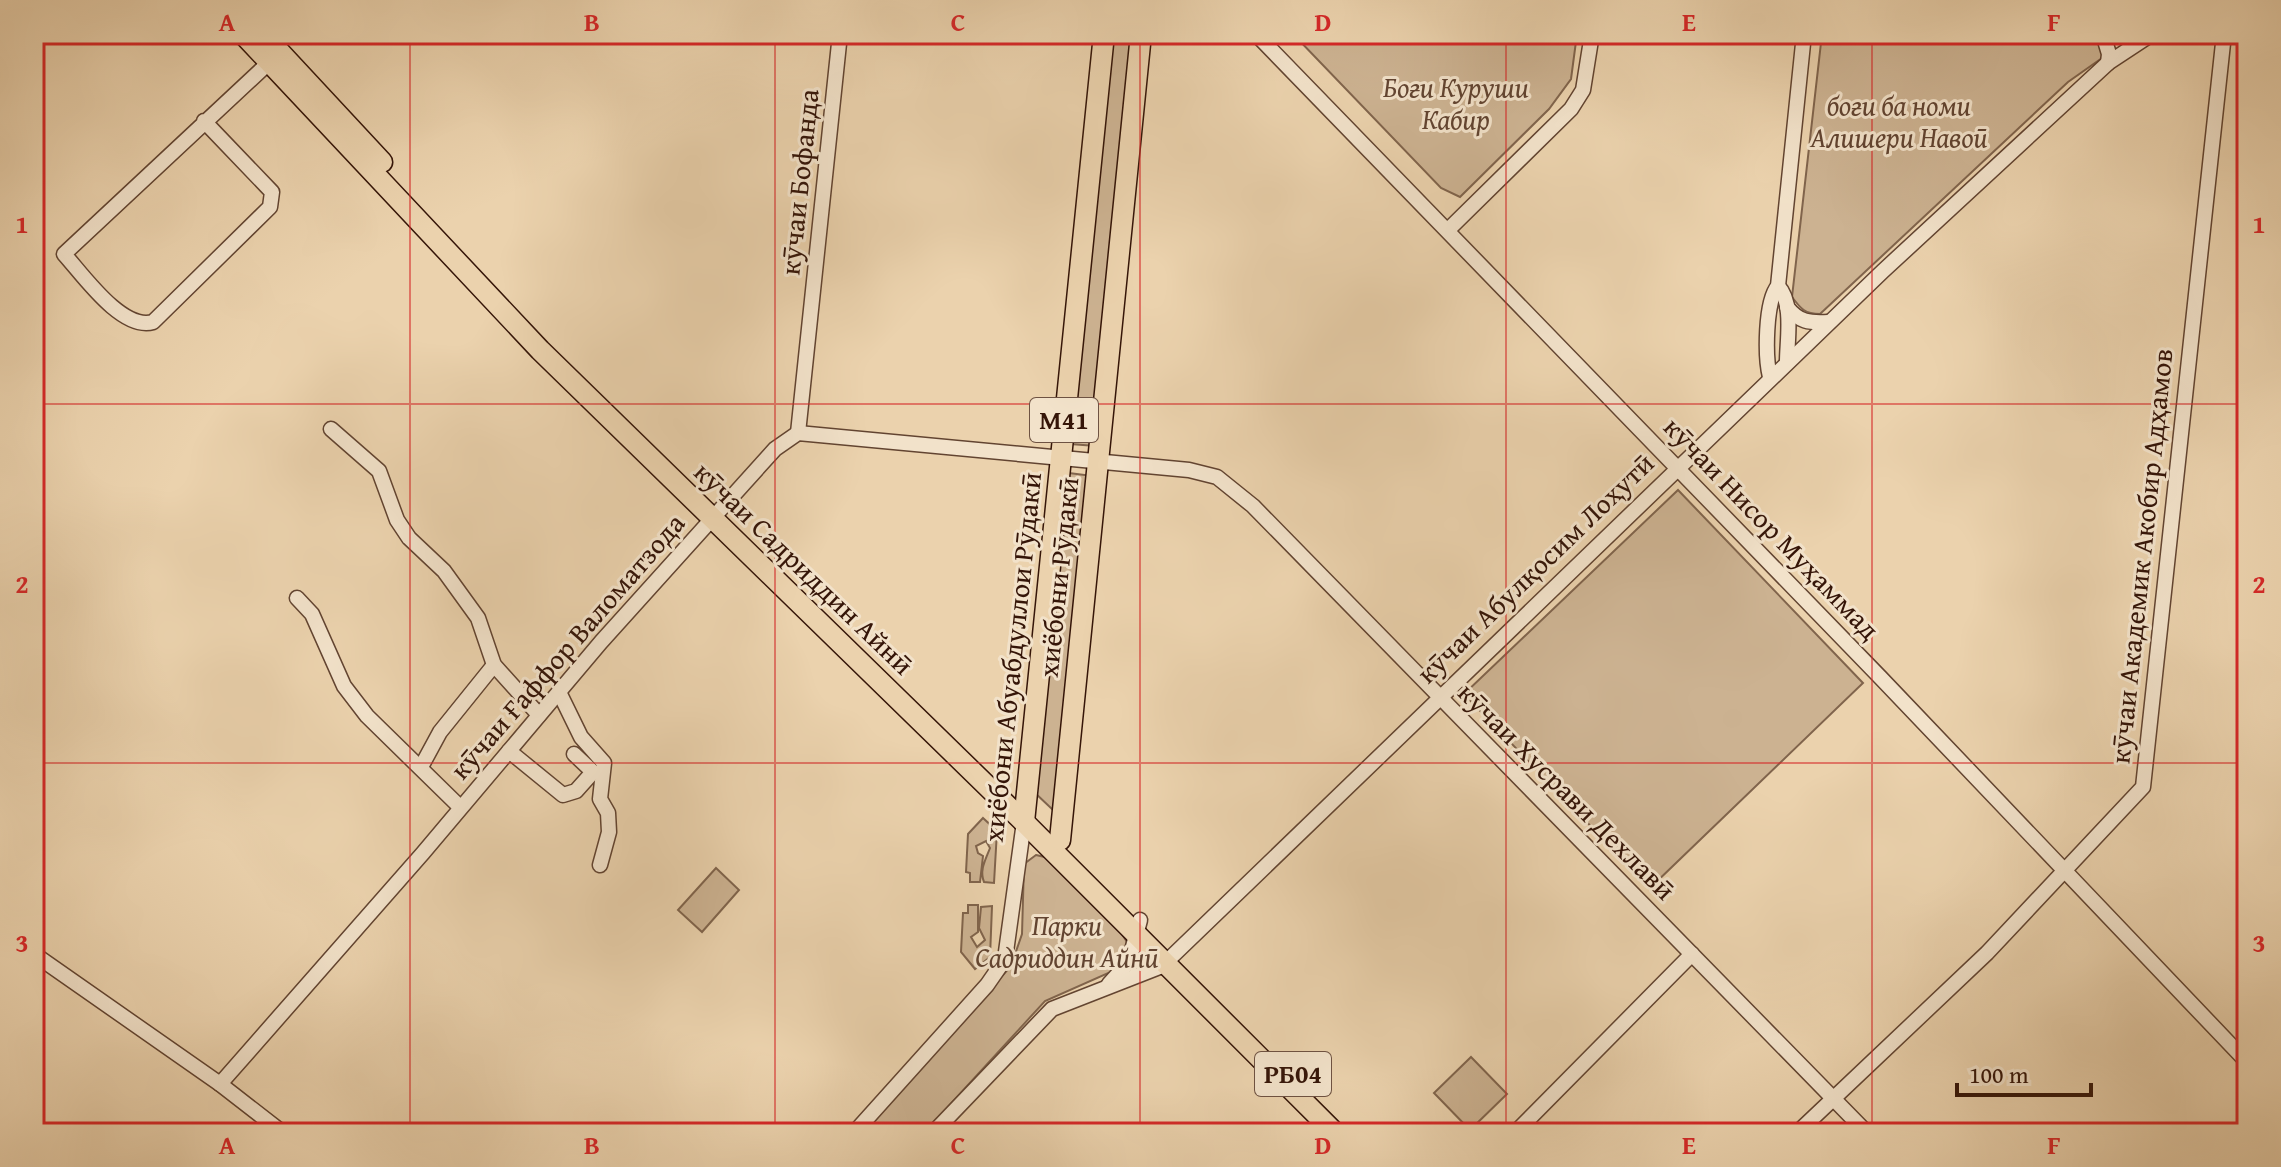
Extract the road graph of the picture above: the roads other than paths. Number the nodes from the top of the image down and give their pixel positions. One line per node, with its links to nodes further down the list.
1 (243, 34): 12 (highway, кӯчаи Садриддин Айнӣ)
2 (263, 34): 12 (highway, кӯчаи Садриддин Айнӣ)
3 (840, 34): 22 (street, кӯчаи Бофанда)
4 (1104, 34): 23 (highway, хиёбони Абуабдуллои Рӯдакӣ / M41)
5 (1141, 34): 24 (highway, хиёбони Рӯдакӣ / M41)
6 (1592, 34): 15 (street)
7 (1804, 34): 16 (street)
8 (2103, 34): 13 (street)
9 (2152, 34): 13 (street, кӯчаи Абулқосим Лоҳутӣ)
10 (2224, 34): 39 (street, кӯчаи Академик Акобир Адҳамов)
11 (1262, 37): 15 (street, кӯчаи Нисор Муҳаммад)
12 (275, 57): 14 (street); 26 (highway, кӯчаи Садриддин Айнӣ)
13 (2108, 63): 18 (street, кӯчаи Абулқосим Лоҳутӣ)
14 (204, 121): 14 (street)
15 (1448, 230): 25 (street, кӯчаи Нисор Муҳаммад)
16 (1778, 286): 17 (street); 20 (street)
17 (1787, 307): 18 (street); 19 (street)
18 (1828, 322): 19 (street, кӯчаи Абулқосим Лоҳутӣ)
19 (1787, 362): 20 (street, кӯчаи Абулқосим Лоҳутӣ)
20 (1770, 377): 25 (street, кӯчаи Абулқосим Лоҳутӣ)
21 (331, 429): 28 (street)
22 (798, 433): 23 (street); 26 (street, кӯчаи Ғаффор Валоматзода)
23 (1060, 459): 24 (street); 36 (highway, хиёбони Абуабдуллои Рӯдакӣ / M41)
24 (1098, 462): 30 (street, кӯчаи Хусрави Дехлавӣ); 37 (highway, хиёбони Рӯдакӣ / M41)
25 (1677, 468): 30 (street, кӯчаи Абулқосим Лоҳутӣ); 39 (street, кӯчаи Нисор Муҳаммад)
26 (717, 514): 29 (street, кӯчаи Ғаффор Валоматзода); 36 (highway, кӯчаи Садриддин Айнӣ)
27 (297, 598): 34 (street)
28 (494, 665): 31 (street); 34 (street)
29 (559, 692): 31 (street, кӯчаи Ғаффор Валоматзода); 38 (street)
30 (1438, 698): 42 (street, кӯчаи Хусрави Дехлавӣ); 43 (street, кӯчаи Абулқосим Лоҳутӣ)
31 (539, 715): 32 (street, кӯчаи Ғаффор Валоматзода)
32 (509, 751): 33 (street); 35 (street, кӯчаи Ғаффор Валоматзода)
33 (574, 754)
34 (421, 767): 35 (street)
35 (460, 807): 47 (street, кӯчаи Ғаффор Валоматзода)
36 (1025, 814): 37 (highway, кӯчаи Садриддин Айнӣ); 40 (highway, кӯчаи Садриддин Айнӣ); 50 (street, хиёбони Абуабдуллои Рӯдакӣ)
37 (1060, 840): 40 (highway, кӯчаи Садриддин Айнӣ)
38 (600, 865)
39 (2064, 873): 46 (street, кӯчаи Нисор Муҳаммад); 48 (street, кӯчаи Академик Акобир Адҳамов)
40 (1139, 927): 43 (highway, кӯчаи Садриддин Айнӣ); 44 (street)
41 (34, 954): 47 (street)
42 (1692, 954): 48 (street, кӯчаи Хусрави Дехлавӣ); 54 (street)
43 (1170, 958): 44 (street); 45 (highway, кӯчаи Садриддин Айнӣ)
44 (1108, 984): 51 (street)
45 (1232, 1020): 52 (highway, кӯчаи Садриддин Айнӣ / РБ04); 53 (highway, кӯчаи Садриддин Айнӣ / РБ04)
46 (2247, 1062)
47 (220, 1084): 49 (street)
48 (1833, 1098): 55 (street, кӯчаи Академик Акобир Адҳамов); 56 (street, кӯчаи Хусрави Дехлавӣ)
49 (283, 1133)
50 (854, 1133)
51 (933, 1133)
52 (1335, 1133)
53 (1351, 1133)
54 (1515, 1133)
55 (1797, 1133)
56 (1867, 1133)

